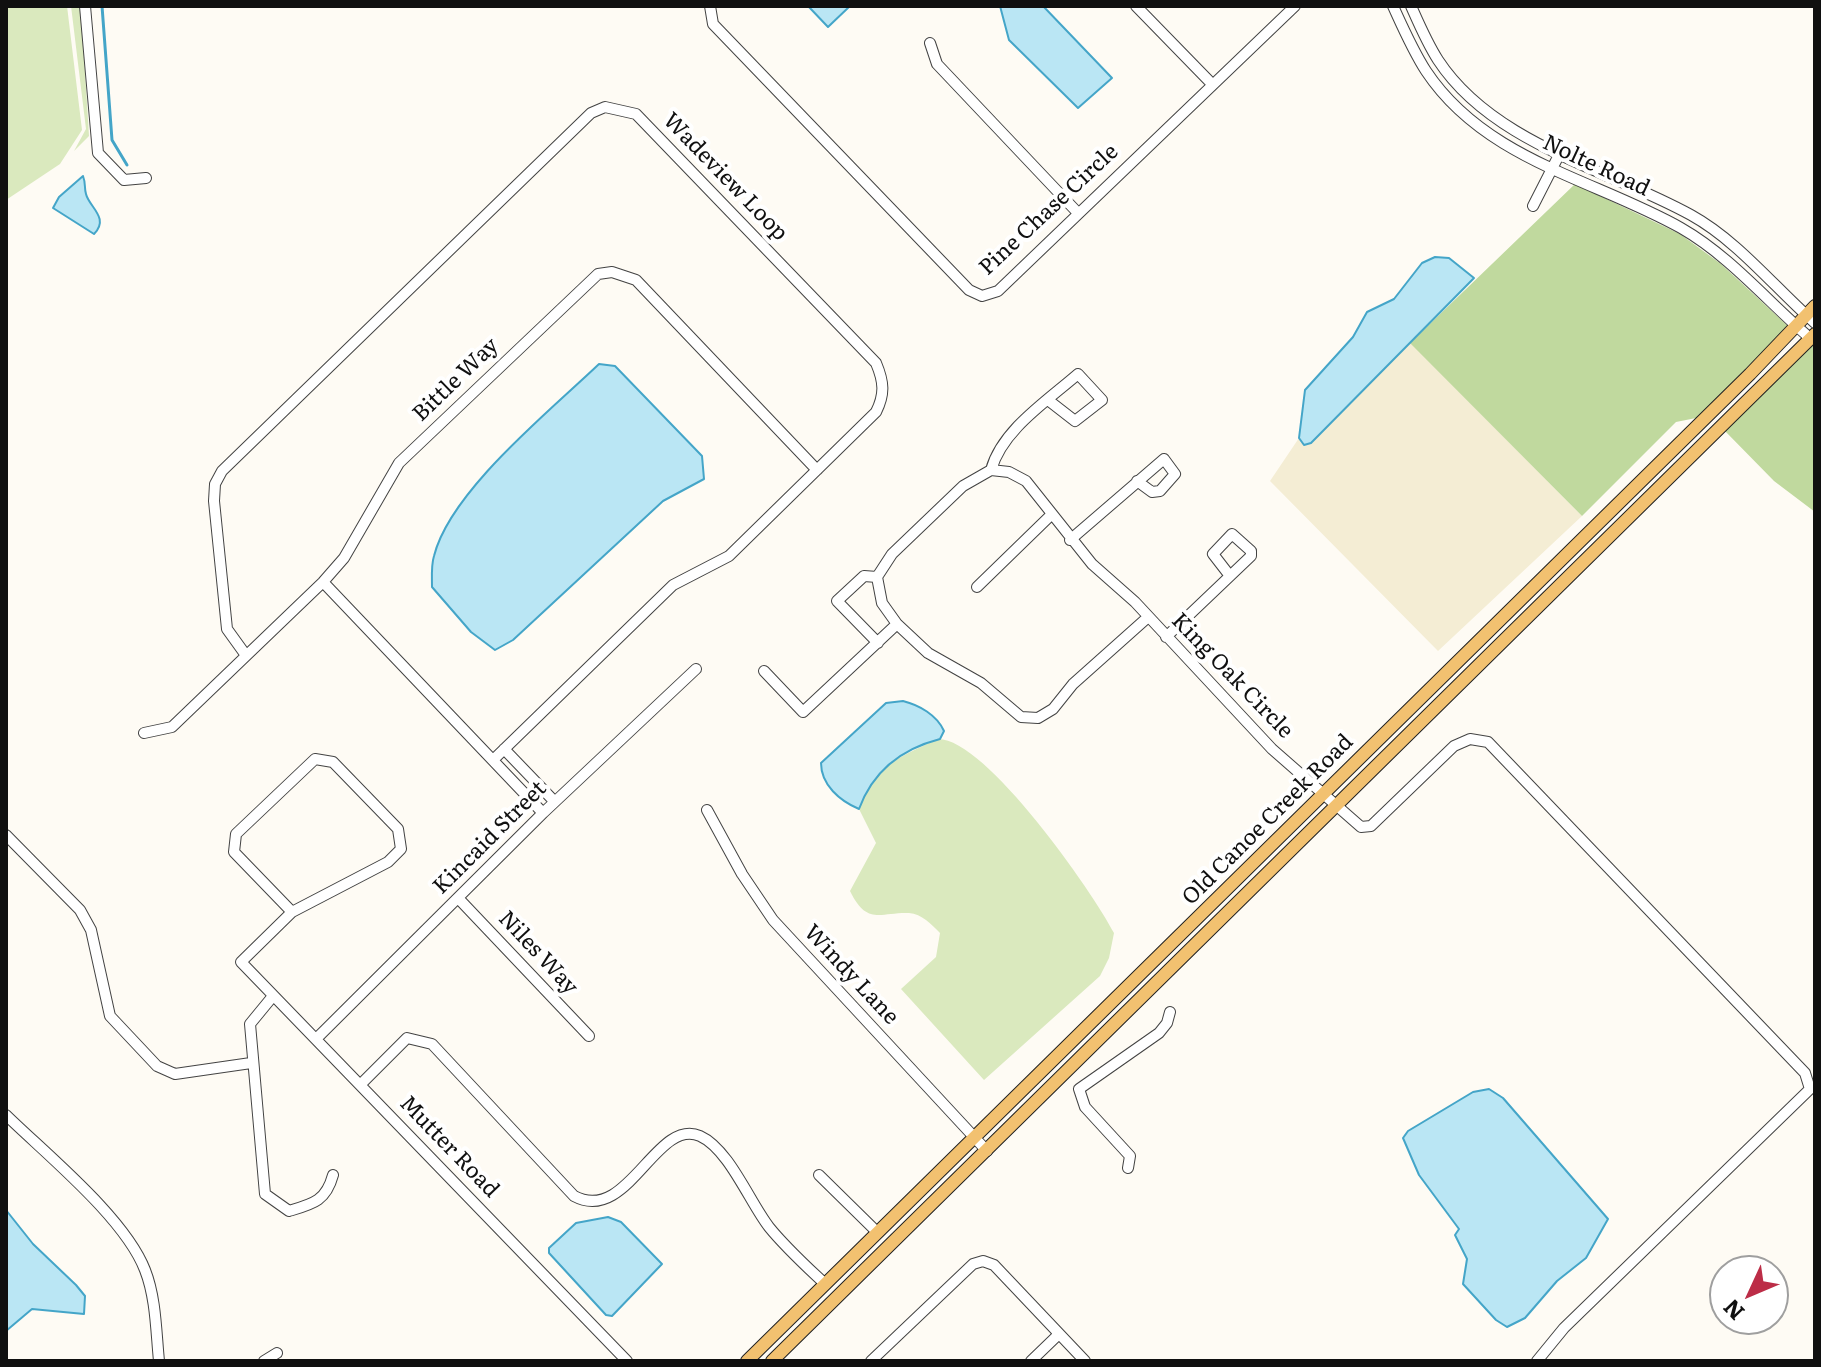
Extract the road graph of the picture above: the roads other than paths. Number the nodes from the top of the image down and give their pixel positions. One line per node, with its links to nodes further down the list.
1 (85, 6): 11 (street)
2 (710, 6): 13 (street, Pine Chase Circle)
3 (1136, 6): 8 (street)
4 (1295, 6): 8 (street, Pine Chase Circle)
5 (1393, 6): 10 (street, Nolte Road)
6 (1411, 6): 9 (street, Nolte Road)
7 (930, 43): 13 (street)
8 (1211, 83): 13 (street, Pine Chase Circle)
9 (1560, 153): 10 (street); 14 (street, Nolte Road)
10 (1554, 170): 12 (street); 15 (street, Nolte Road)
11 (146, 178)
12 (1533, 206)
13 (1078, 213)
14 (1812, 315): 15 (main road, Old Canoe Creek Road)
15 (1796, 326): 16 (street, Nolte Road); 32 (main road, Old Canoe Creek Road)
16 (1813, 336): 35 (main road, Old Canoe Creek Road)
17 (1048, 400): 17 (street); 19 (street)
18 (817, 470): 25 (street, Bittle Way); 31 (street, Wadeview Loop); 37 (street, Wadeview Loop)
19 (991, 470): 21 (street, King Oak Circle); 24 (street)
20 (1137, 481): 20 (street); 22 (street)
21 (1050, 516): 22 (street, King Oak Circle); 26 (street)
22 (1070, 540): 27 (street, King Oak Circle)
23 (1230, 576): 29 (street)
24 (877, 577): 28 (street, King Oak Circle); 30 (street)
25 (323, 582): 31 (street, Bittle Way); 38 (street)
26 (977, 587)
27 (1147, 618): 28 (street, King Oak Circle); 29 (street, King Oak Circle)
28 (897, 624): 30 (street)
29 (1166, 637): 39 (street, King Oak Circle)
30 (878, 643): 34 (street)
31 (245, 654): 36 (street, Bittle Way)
32 (1453, 666): 35 (main road); 39 (main road, Old Canoe Creek Road)
33 (696, 669): 40 (street, Kincaid Street)
34 (764, 671)
35 (1466, 679): 41 (main road, Old Canoe Creek Road)
36 (144, 733)
37 (504, 749): 38 (street, Wadeview Loop); 40 (street)
38 (493, 760): 43 (street)
39 (1325, 792): 41 (street, King Oak Circle); 54 (main road, Old Canoe Creek Road)
40 (554, 801): 43 (street, Kincaid Street)
41 (1337, 805): 55 (main road, Old Canoe Creek Road); 71 (street, King Oak Circle)
42 (707, 810): 54 (street, Windy Lane)
43 (543, 813): 45 (street, Kincaid Street)
44 (6, 835): 51 (street)
45 (458, 898): 49 (street, Niles Way); 50 (street, Kincaid Street)
46 (292, 912): 46 (street); 47 (street, Mutter Road)
47 (273, 996): 50 (street, Mutter Road); 51 (street)
48 (1170, 1012): 56 (street)
49 (589, 1036)
50 (316, 1039): 52 (street, Mutter Road)
51 (251, 1063): 57 (street)
52 (361, 1084): 60 (street); 65 (street, Mutter Road)
53 (6, 1115): 63 (street)
54 (974, 1137): 55 (street, Windy Lane); 59 (main road, Old Canoe Creek Road)
55 (987, 1151): 67 (main road, Old Canoe Creek Road)
56 (1128, 1168)
57 (333, 1175)
58 (819, 1175): 59 (street)
59 (877, 1232): 60 (main road, Old Canoe Creek Road)
60 (825, 1284): 66 (main road, Old Canoe Creek Road)
61 (1059, 1334): 68 (street); 69 (street); 70 (street)
62 (277, 1353): 64 (street)
63 (159, 1361)
64 (264, 1361)
65 (627, 1361)
66 (747, 1361)
67 (772, 1361)
68 (871, 1361)
69 (1031, 1361)
70 (1085, 1361)
71 (1537, 1361)

